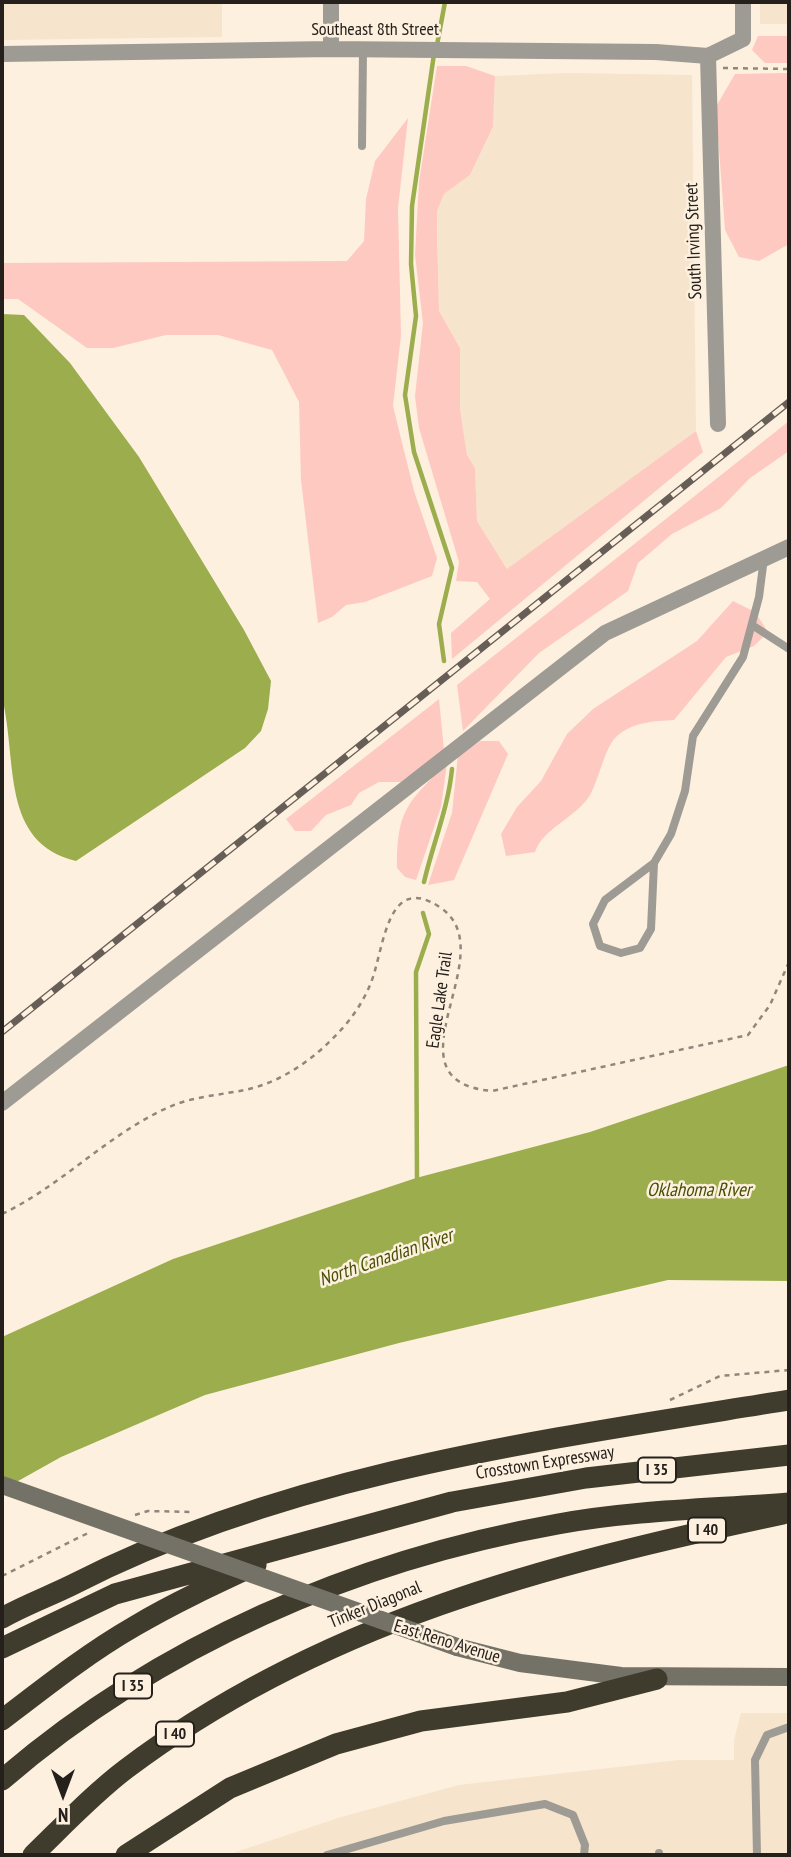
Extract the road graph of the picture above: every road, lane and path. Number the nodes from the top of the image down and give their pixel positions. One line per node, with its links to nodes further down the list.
1 (331, 2): 3 (street)
2 (743, 2): 6 (street)
3 (331, 49): 4 (street, Southeast 8th Street); 5 (street, Southeast 8th Street)
4 (363, 49): 6 (street, Southeast 8th Street); 7 (lane)
5 (2, 54)
6 (708, 56): 8 (street, South Irving Street)
7 (362, 146)
8 (718, 424)
9 (789, 547): 10 (street)
10 (764, 558): 11 (lane); 15 (street)
11 (752, 625): 12 (lane); 13 (lane)
12 (789, 649)
13 (654, 863): 13 (lane)
14 (789, 962): 16 (path, Eagle Lake Trail)
15 (2, 1103)
16 (2, 1214)
17 (789, 1400): 23 (highway)
18 (789, 1455): 22 (highway, Crosstown Expressway / I 35)
19 (2, 1485): 26 (main road, East Reno Avenue, bridge)
20 (789, 1503): 29 (highway, I 35)
21 (789, 1513): 30 (highway, Tinker Diagonal / I 40)
22 (312, 1538): 24 (highway, I 35); 27 (highway)
23 (2, 1618)
24 (2, 1648)
25 (789, 1677): 26 (main road, East Reno Avenue)
26 (657, 1679): 31 (highway)
27 (2, 1720)
28 (789, 1727): 34 (lane)
29 (2, 1780)
30 (33, 1855)
31 (126, 1855)
32 (327, 1855): 33 (lane)
33 (584, 1855)
34 (757, 1855)

